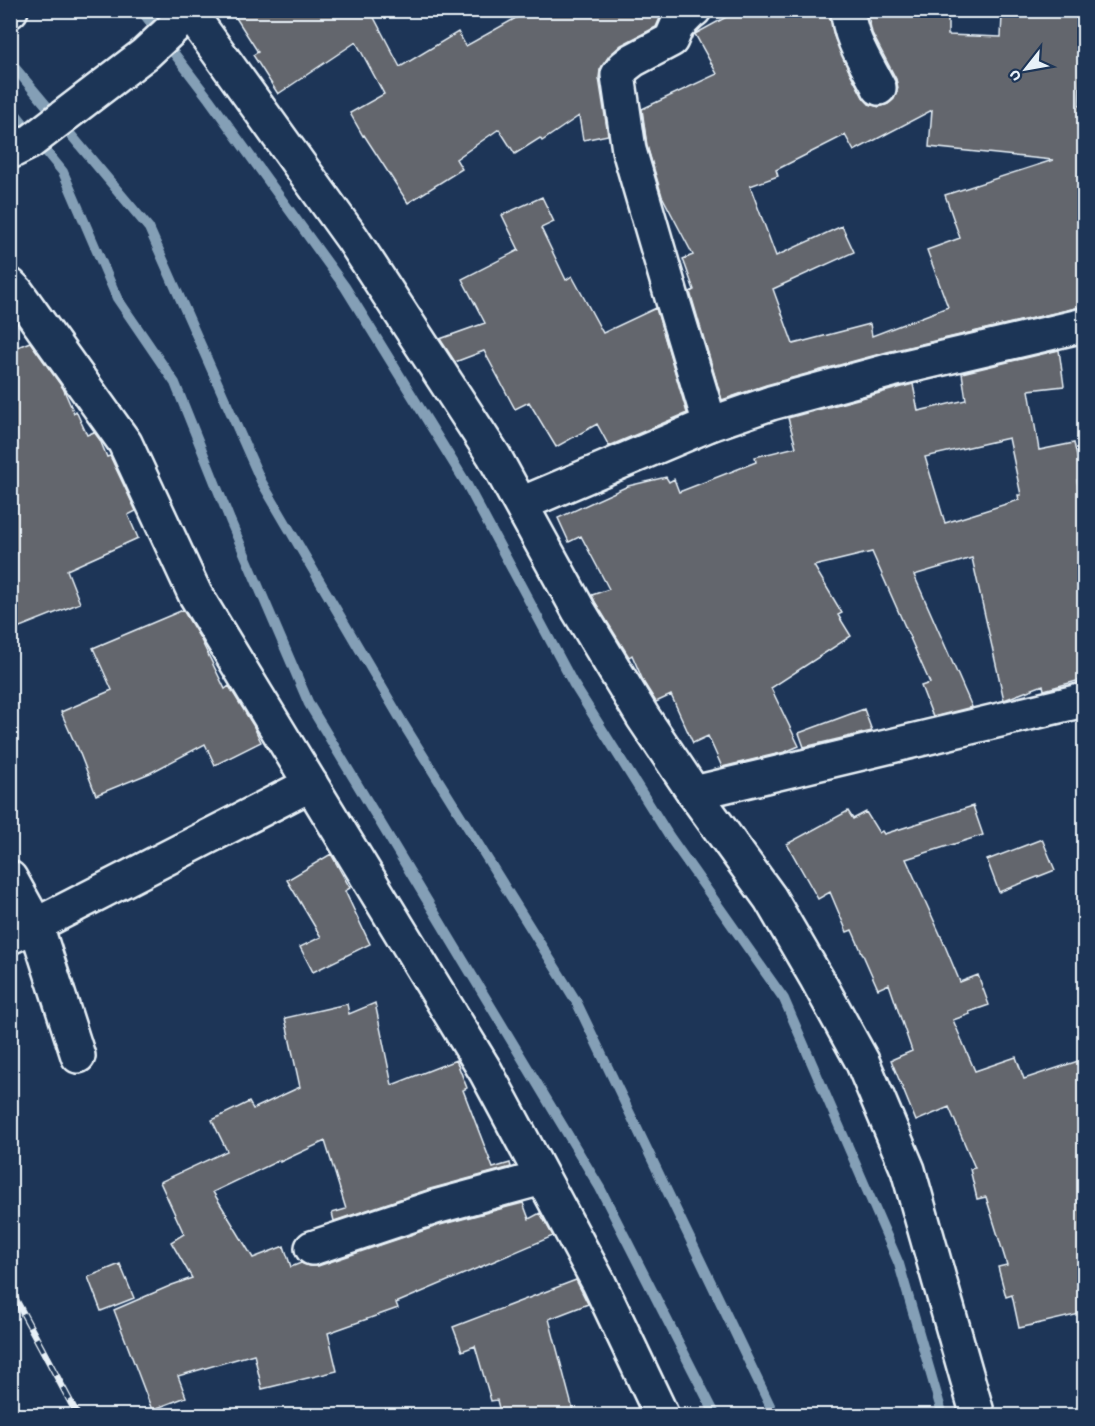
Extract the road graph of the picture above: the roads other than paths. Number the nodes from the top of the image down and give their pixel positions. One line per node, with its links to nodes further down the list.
1 (694, 10): 8 (street)
2 (848, 10): 4 (street)
3 (183, 17): 5 (street); 9 (street)
4 (879, 88)
5 (10, 152)
6 (16, 303): 11 (street)
7 (1084, 325): 8 (street)
8 (710, 424): 9 (street)
9 (521, 504): 12 (street)
10 (1084, 699): 12 (street)
11 (311, 784): 14 (street); 16 (street)
12 (694, 793): 19 (street)
13 (10, 878): 14 (street)
14 (23, 931): 15 (street)
15 (78, 1056)
16 (542, 1178): 17 (street); 18 (street)
17 (312, 1248)
18 (662, 1416)
19 (978, 1416)

